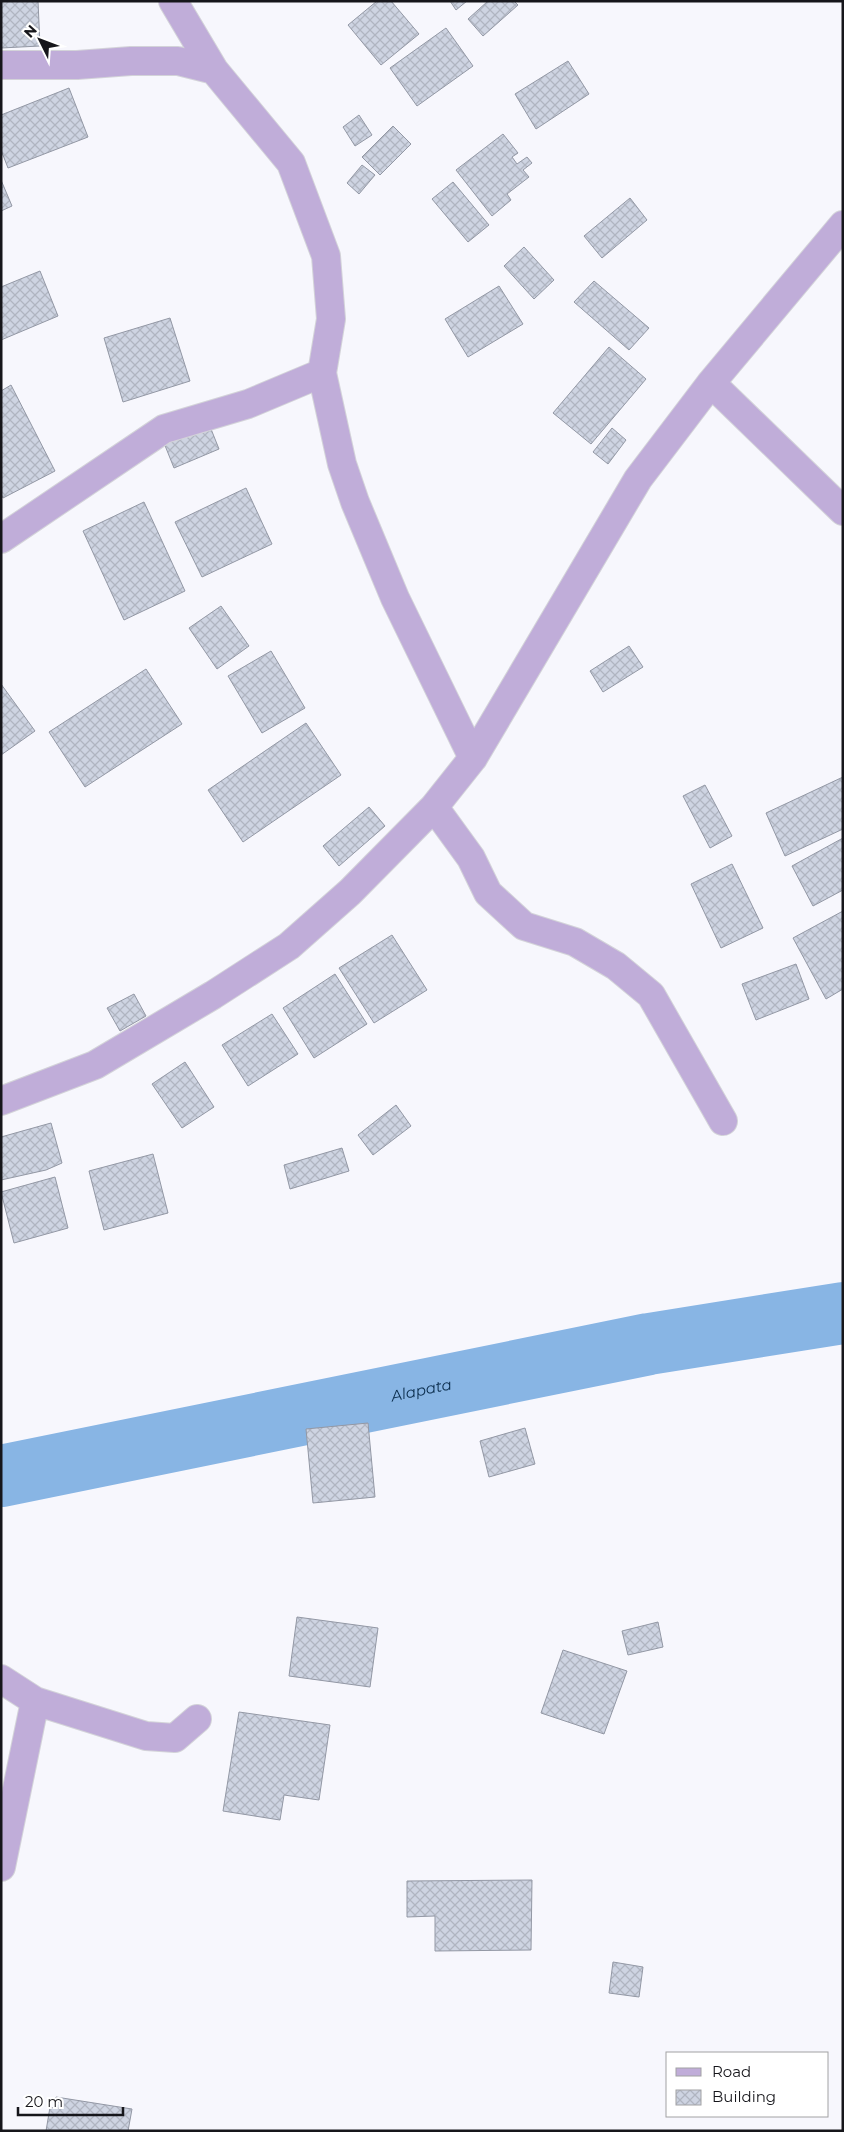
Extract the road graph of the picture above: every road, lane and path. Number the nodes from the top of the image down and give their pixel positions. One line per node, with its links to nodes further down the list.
1 (173, 1): 3 (street)
2 (1, 65): 3 (street)
3 (214, 70): 5 (street)
4 (843, 226): 6 (street)
5 (322, 373): 8 (street); 9 (street)
6 (711, 383): 7 (street); 9 (street)
7 (843, 511)
8 (1, 539)
9 (472, 758): 10 (street)
10 (434, 808): 11 (street); 12 (street)
11 (1, 1101)
12 (723, 1121)
13 (1, 1679): 14 (street)
14 (34, 1701): 15 (street); 16 (street)
15 (197, 1719)
16 (1, 1867)

